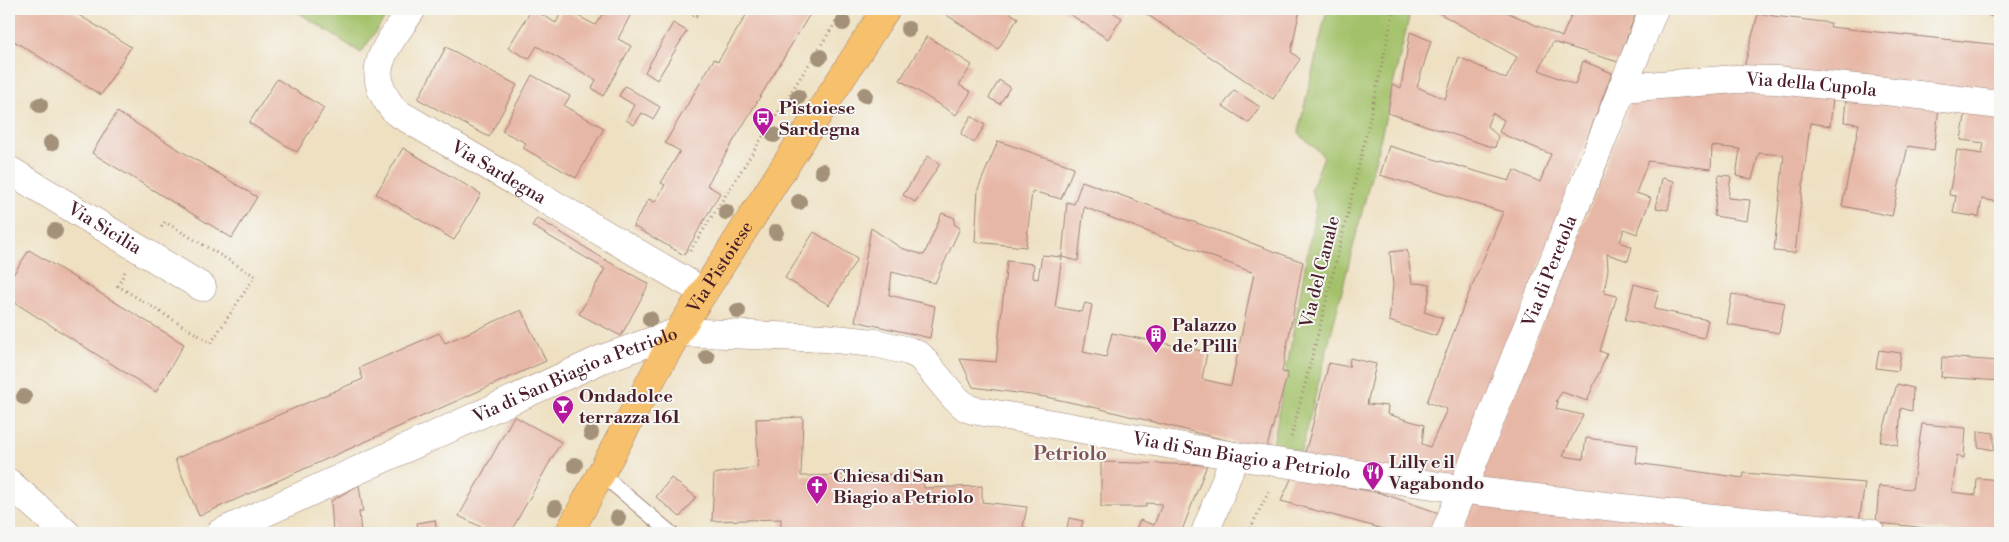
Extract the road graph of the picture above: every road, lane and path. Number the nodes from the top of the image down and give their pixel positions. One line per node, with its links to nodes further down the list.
1 (412, 9): 11 (street, Via Sardegna)
2 (844, 9): 9 (path)
3 (886, 9): 11 (main road, Via Pistoiese)
4 (1394, 9): 14 (path, Via del Canale)
5 (1654, 9): 6 (street, Via di Peretola)
6 (1622, 88): 7 (street, Via della Cupola); 17 (street, Via di Peretola)
7 (2000, 105)
8 (9, 170): 10 (street, Via Sicilia)
9 (690, 252)
10 (202, 287)
11 (704, 292): 12 (main road, Via Pistoiese)
12 (678, 332): 13 (street, Via di San Biagio a Petriolo); 15 (main road, Via Pistoiese); 19 (street, Via di San Biagio a Petriolo)
13 (1235, 456): 14 (street, Via di San Biagio a Petriolo); 22 (street)
14 (1284, 463): 17 (street, Via di San Biagio a Petriolo); 23 (path, Via del Canale)
15 (600, 474): 20 (main road, Via Pistoiese); 21 (lane)
16 (9, 483): 18 (street)
17 (1462, 489): 24 (street, Via di Peretola); 25 (street, Via di San Biagio a Petriolo)
18 (66, 533)
19 (220, 533)
20 (569, 533)
21 (671, 533)
22 (1205, 533)
23 (1248, 533)
24 (1445, 533)
25 (1864, 533)

